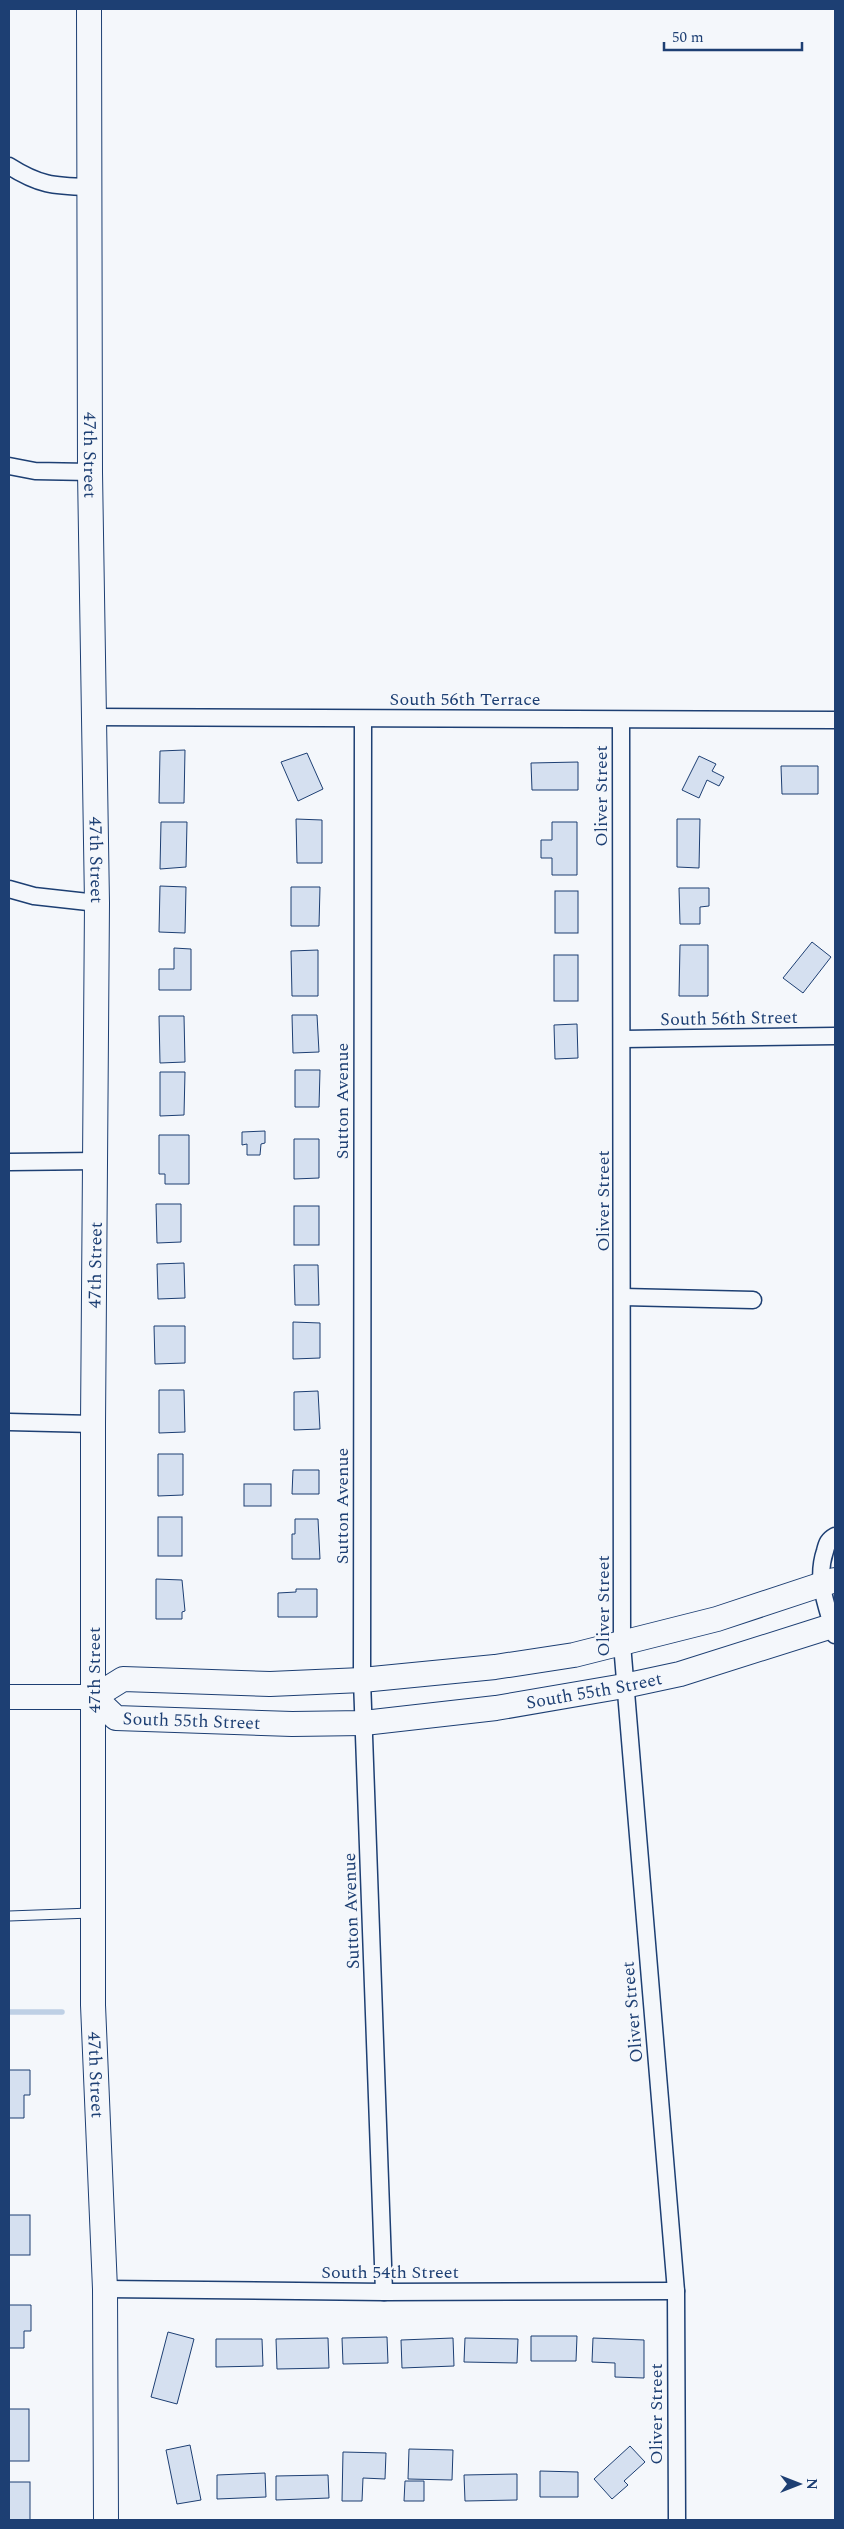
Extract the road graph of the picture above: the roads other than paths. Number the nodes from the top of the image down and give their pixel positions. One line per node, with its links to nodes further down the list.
1 (89, 9): 3 (main road, 47th Street)
2 (9, 166): 3 (street)
3 (88, 187): 5 (main road, 47th Street)
4 (9, 466): 5 (street)
5 (90, 472): 6 (main road, 47th Street)
6 (94, 717): 7 (street, South 56th Terrace); 11 (main road, 47th Street)
7 (363, 719): 8 (street, South 56th Terrace); 24 (street, Sutton Avenue)
8 (621, 720): 9 (street, South 56th Terrace); 13 (street, Oliver Street)
9 (835, 720)
10 (9, 889): 11 (street)
11 (97, 904): 15 (main road, 47th Street)
12 (835, 1036): 13 (street, South 56th Street)
13 (623, 1040): 16 (street, Oliver Street)
14 (9, 1162): 15 (street)
15 (96, 1162): 19 (main road, 47th Street)
16 (623, 1297): 17 (street); 23 (street, Oliver Street)
17 (752, 1300)
18 (9, 1422): 19 (street)
19 (93, 1424): 27 (main road, 47th Street)
20 (835, 1536): 21 (street)
21 (828, 1583): 22 (street); 23 (main road, South 55th Street)
22 (834, 1628): 25 (main road, South 55th Street)
23 (622, 1644): 24 (main road, South 55th Street); 25 (street, Oliver Street)
24 (362, 1680): 27 (main road, South 55th Street); 28 (street, Sutton Avenue)
25 (624, 1686): 28 (main road, South 55th Street); 32 (street, Oliver Street)
26 (9, 1697): 27 (main road)
27 (94, 1698): 28 (main road, South 55th Street); 29 (main road, 47th Street)
28 (364, 1723): 33 (street, Sutton Avenue)
29 (93, 1913): 30 (lane); 31 (main road, 47th Street)
30 (9, 1916)
31 (104, 2289): 33 (street, South 54th Street); 34 (main road, 47th Street)
32 (676, 2291): 33 (street, South 54th Street); 35 (street, Oliver Street)
33 (384, 2292)
34 (106, 2520)
35 (677, 2520)

